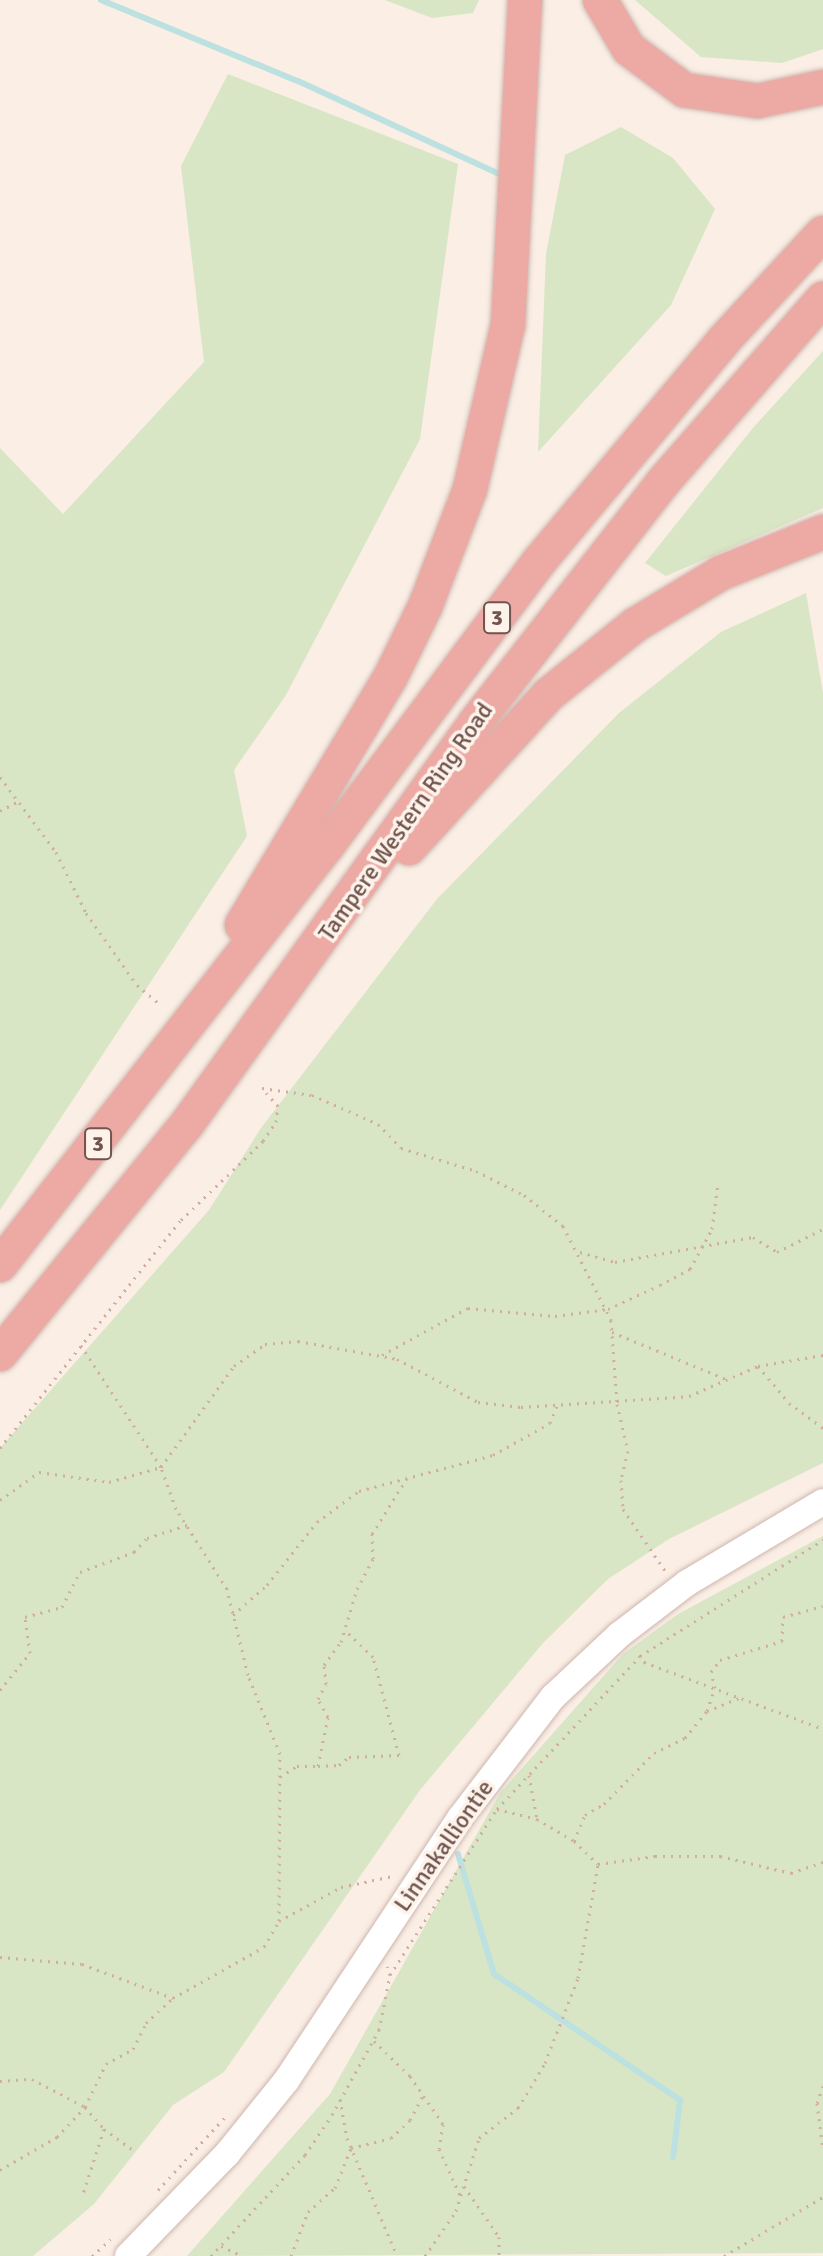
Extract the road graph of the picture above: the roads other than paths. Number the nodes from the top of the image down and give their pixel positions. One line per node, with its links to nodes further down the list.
1 (525, 0): 8 (highway)
2 (600, 0): 3 (highway)
3 (823, 87)
4 (823, 233): 8 (highway, Tampere Western Ring Road / 3)
5 (823, 299): 7 (highway, Tampere Western Ring Road / 3)
6 (823, 532): 7 (highway)
7 (338, 919): 10 (highway, Tampere Western Ring Road / 3)
8 (191, 1020): 9 (highway, Tampere Western Ring Road / 3)
9 (0, 1265)
10 (0, 1354)
11 (823, 1502): 12 (main road, Linnakalliontie)
12 (128, 2256)

